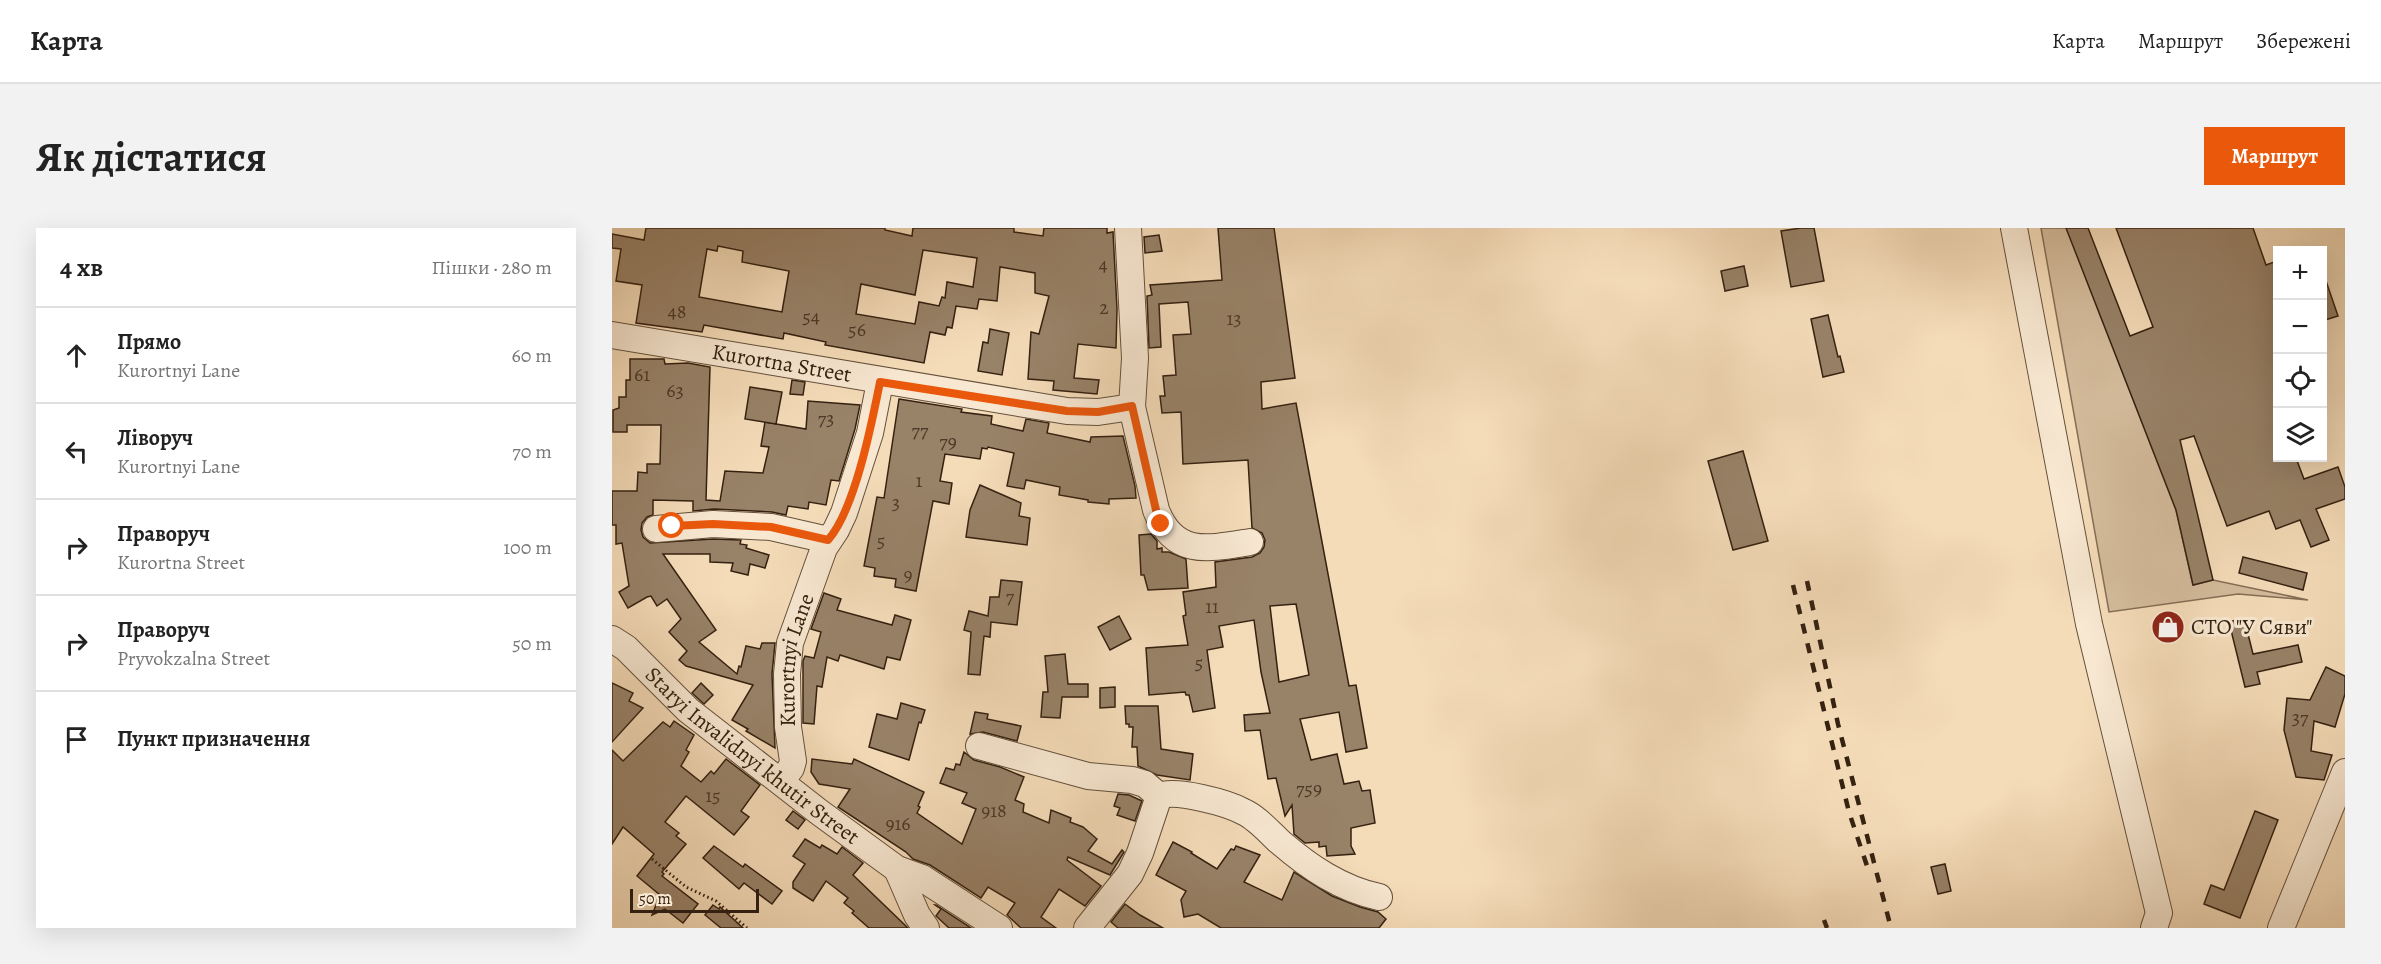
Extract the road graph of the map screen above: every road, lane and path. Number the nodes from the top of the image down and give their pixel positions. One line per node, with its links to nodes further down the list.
1 (1128, 228): 5 (street)
2 (2014, 228): 21 (street)
3 (612, 335): 4 (street, Kurortna Street)
4 (880, 382): 5 (street, Kurortna Street); 7 (street, Kurortnyi Lane)
5 (1132, 406): 8 (street)
6 (656, 529): 7 (street)
7 (828, 540): 12 (street, Kurortnyi Lane)
8 (1250, 542)
9 (612, 639): 12 (street, Staryi Invalidnyi khutir Street)
10 (979, 746): 13 (street)
11 (2345, 772): 22 (street)
12 (781, 782): 15 (street, Staryi Invalidnyi khutir Street)
13 (1159, 796): 16 (street); 20 (street)
14 (652, 859): 17 (path)
15 (897, 869): 18 (street); 19 (street)
16 (1379, 897)
17 (747, 928)
18 (925, 928)
19 (999, 928)
20 (1087, 928)
21 (2154, 928)
22 (2281, 928)

